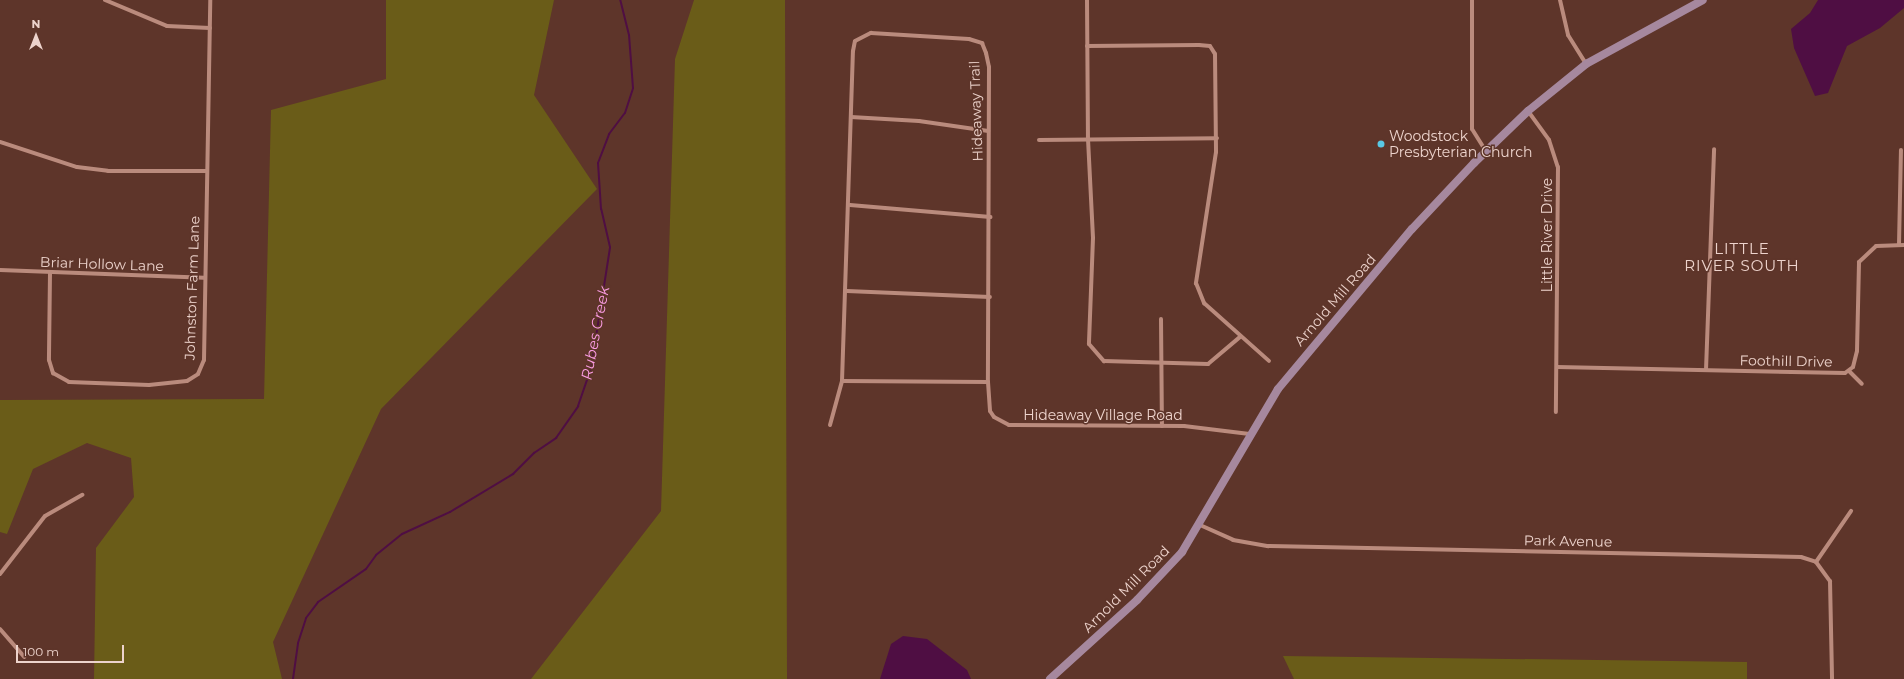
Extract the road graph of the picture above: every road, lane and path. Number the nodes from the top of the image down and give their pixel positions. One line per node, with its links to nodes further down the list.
1 (105, 0): 7 (street)
2 (210, 0): 7 (street, Johnston Farm Lane)
3 (1087, 0): 8 (street)
4 (1472, 0): 19 (street)
5 (1560, 0): 9 (street)
6 (1703, 0): 9 (main road, Arnold Mill Road)
7 (210, 28): 20 (street, Johnston Farm Lane)
8 (1087, 46): 13 (street); 14 (street)
9 (1586, 64): 10 (main road, Arnold Mill Road)
10 (1528, 111): 19 (main road, Arnold Mill Road); 33 (street, Little River Drive)
11 (851, 117): 12 (street); 12 (street, Hideaway Trail); 21 (street, Hideaway Trail)
12 (988, 131): 22 (street, Hideaway Trail)
13 (1217, 138): 14 (street); 30 (street)
14 (1088, 139): 15 (street); 32 (street)
15 (1039, 140)
16 (0, 142): 20 (street)
17 (1714, 149): 34 (street)
18 (1901, 150): 23 (street)
19 (1486, 151): 42 (main road, Arnold Mill Road)
20 (207, 170): 26 (street, Johnston Farm Lane)
21 (850, 205): 22 (street); 27 (street, Hideaway Trail)
22 (990, 217): 28 (street, Hideaway Trail)
23 (1902, 245): 35 (street, Foothill Drive)
24 (0, 270): 25 (street, Briar Hollow Lane)
25 (50, 273): 26 (street, Briar Hollow Lane); 26 (street, Johnston Farm Lane)
26 (204, 278)
27 (847, 291): 28 (street); 36 (street, Hideaway Trail)
28 (990, 297): 37 (street, Hideaway Trail)
29 (1160, 319): 32 (street)
30 (1240, 337): 31 (street); 32 (street)
31 (1269, 361)
32 (1162, 364): 41 (street)
33 (1557, 367): 34 (street, Foothill Drive); 39 (street, Little River Drive)
34 (1706, 370): 35 (street, Foothill Drive)
35 (1849, 371): 38 (street)
36 (842, 381): 37 (street); 40 (street, Hideaway Trail)
37 (988, 382): 41 (street, Hideaway Village Road)
38 (1862, 384)
39 (1556, 412)
40 (830, 425)
41 (1162, 426): 42 (street, Hideaway Village Road)
42 (1250, 434): 45 (main road, Arnold Mill Road)
43 (82, 495): 47 (street)
44 (1851, 511): 46 (street)
45 (1200, 525): 46 (street, Park Avenue); 50 (main road, Arnold Mill Road)
46 (1816, 562): 51 (street)
47 (0, 574)
48 (0, 629): 49 (street)
49 (24, 657)
50 (1050, 679)
51 (1832, 679)

